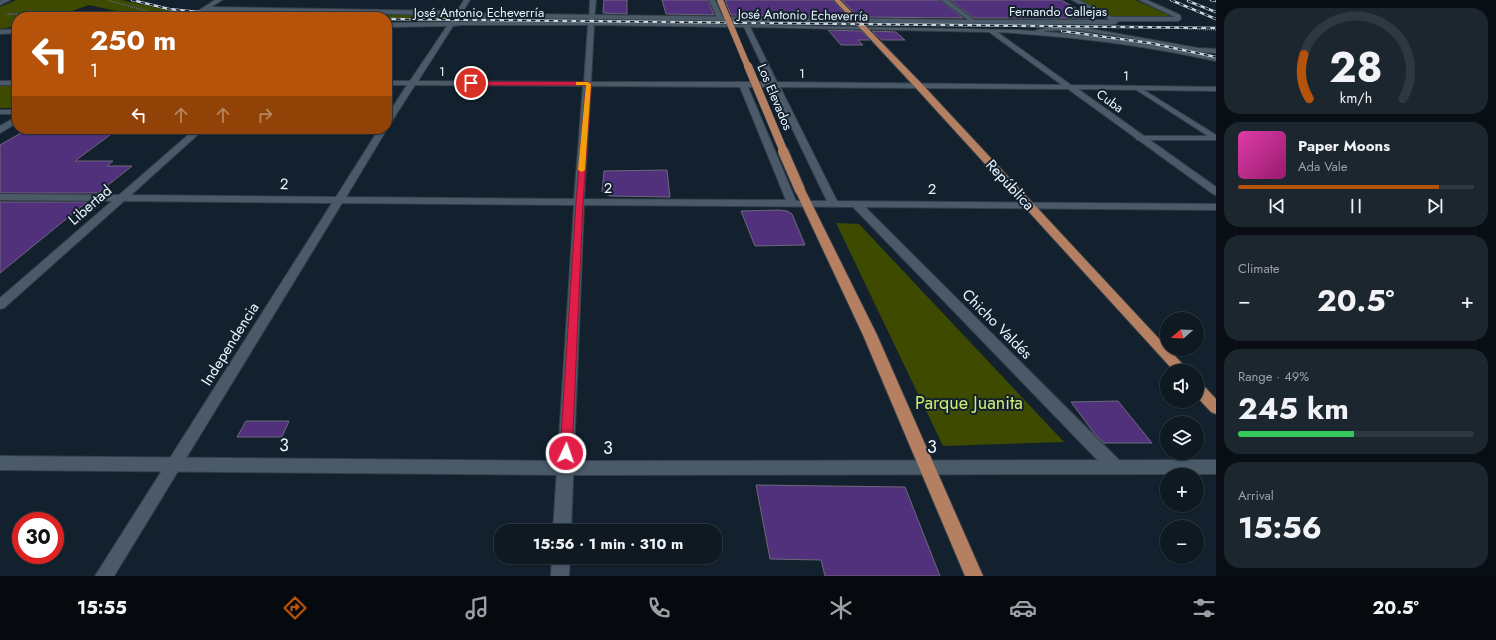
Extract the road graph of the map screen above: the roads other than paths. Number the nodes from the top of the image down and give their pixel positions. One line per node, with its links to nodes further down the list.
1 (7, 0): 11 (street)
2 (219, 0): 13 (street)
3 (467, 0): 16 (street)
4 (593, 0): 19 (street)
5 (712, 0): 17 (street)
6 (720, 0): 58 (main road, Los Elevados, bridge)
7 (837, 0): 20 (main road, República)
8 (944, 0): 21 (street)
9 (1075, 0): 18 (street)
10 (1142, 0): 18 (street)
11 (0, 3)
12 (330, 5): 14 (street)
13 (205, 9): 14 (street, Fernando Callejas); 15 (street)
14 (324, 10): 16 (street, Fernando Callejas)
15 (200, 12)
16 (457, 15): 19 (street, Fernando Callejas); 22 (street)
17 (720, 18): 19 (street, Fernando Callejas); 20 (street, Fernando Callejas)
18 (1112, 19): 21 (street, Fernando Callejas)
19 (592, 20): 22 (street, José Antonio Echeverría); 24 (street, José Antonio Echeverría); 36 (street)
20 (856, 20): 21 (street, Fernando Callejas); 25 (main road, República)
21 (974, 22)
22 (451, 23): 23 (street, José Antonio Echeverría); 35 (street)
23 (392, 25)
24 (746, 26): 25 (street, José Antonio Echeverría); 38 (street)
25 (864, 28): 26 (street, José Antonio Echeverría); 39 (main road, República)
26 (990, 30): 29 (street, José Antonio Echeverría); 40 (street, Cuba)
27 (12, 31): 28 (street)
28 (0, 32)
29 (1043, 33): 30 (lane); 31 (street, José Antonio Echeverría)
30 (1216, 51)
31 (1216, 59)
32 (0, 83): 33 (street)
33 (12, 83)
34 (392, 83): 35 (street, 1)
35 (412, 83): 36 (street, 1); 45 (street)
36 (588, 84): 37 (street, 1); 56 (street)
37 (743, 84): 38 (street, 1); 57 (street)
38 (775, 84): 39 (street, 1); 59 (street)
39 (918, 85): 40 (street, 1); 61 (main road, República)
40 (1069, 87): 41 (street, 1); 50 (street, Cuba)
41 (1137, 88): 42 (street, 1); 51 (lane)
42 (1216, 89)
43 (0, 112): 44 (street)
44 (12, 112)
45 (392, 114)
46 (12, 123): 47 (street)
47 (0, 130)
48 (194, 134): 54 (street, Libertad)
49 (380, 134): 55 (street, Independencia)
50 (1140, 138): 51 (lane); 52 (street, Cuba)
51 (1216, 138)
52 (1216, 192)
53 (0, 197): 54 (street, 2)
54 (122, 197): 55 (street, 2); 63 (street, Libertad)
55 (338, 200): 56 (street, 2); 68 (street, Independencia)
56 (579, 203): 57 (street, 2); 71 (street)
57 (792, 204): 58 (street, 2)
58 (807, 204): 59 (street, 2); 69 (main road, Los Elevados)
59 (834, 204): 60 (street, 2)
60 (856, 204): 61 (street, 2); 70 (street, Chicho Valdés)
61 (1028, 204): 62 (street, 2); 64 (main road, República)
62 (1216, 207)
63 (0, 305)
64 (1176, 364)
65 (1204, 395): 66 (main road)
66 (1216, 408)
67 (0, 463): 68 (street, 3)
68 (175, 464): 71 (street, 3); 75 (street, Independencia)
69 (928, 467): 70 (street, 3); 71 (street, 3); 77 (main road, Los Elevados)
70 (1115, 467): 72 (street, 3)
71 (565, 468): 73 (street)
72 (1216, 468)
73 (562, 524)
74 (561, 564): 76 (street)
75 (104, 576)
76 (560, 576)
77 (974, 576)

